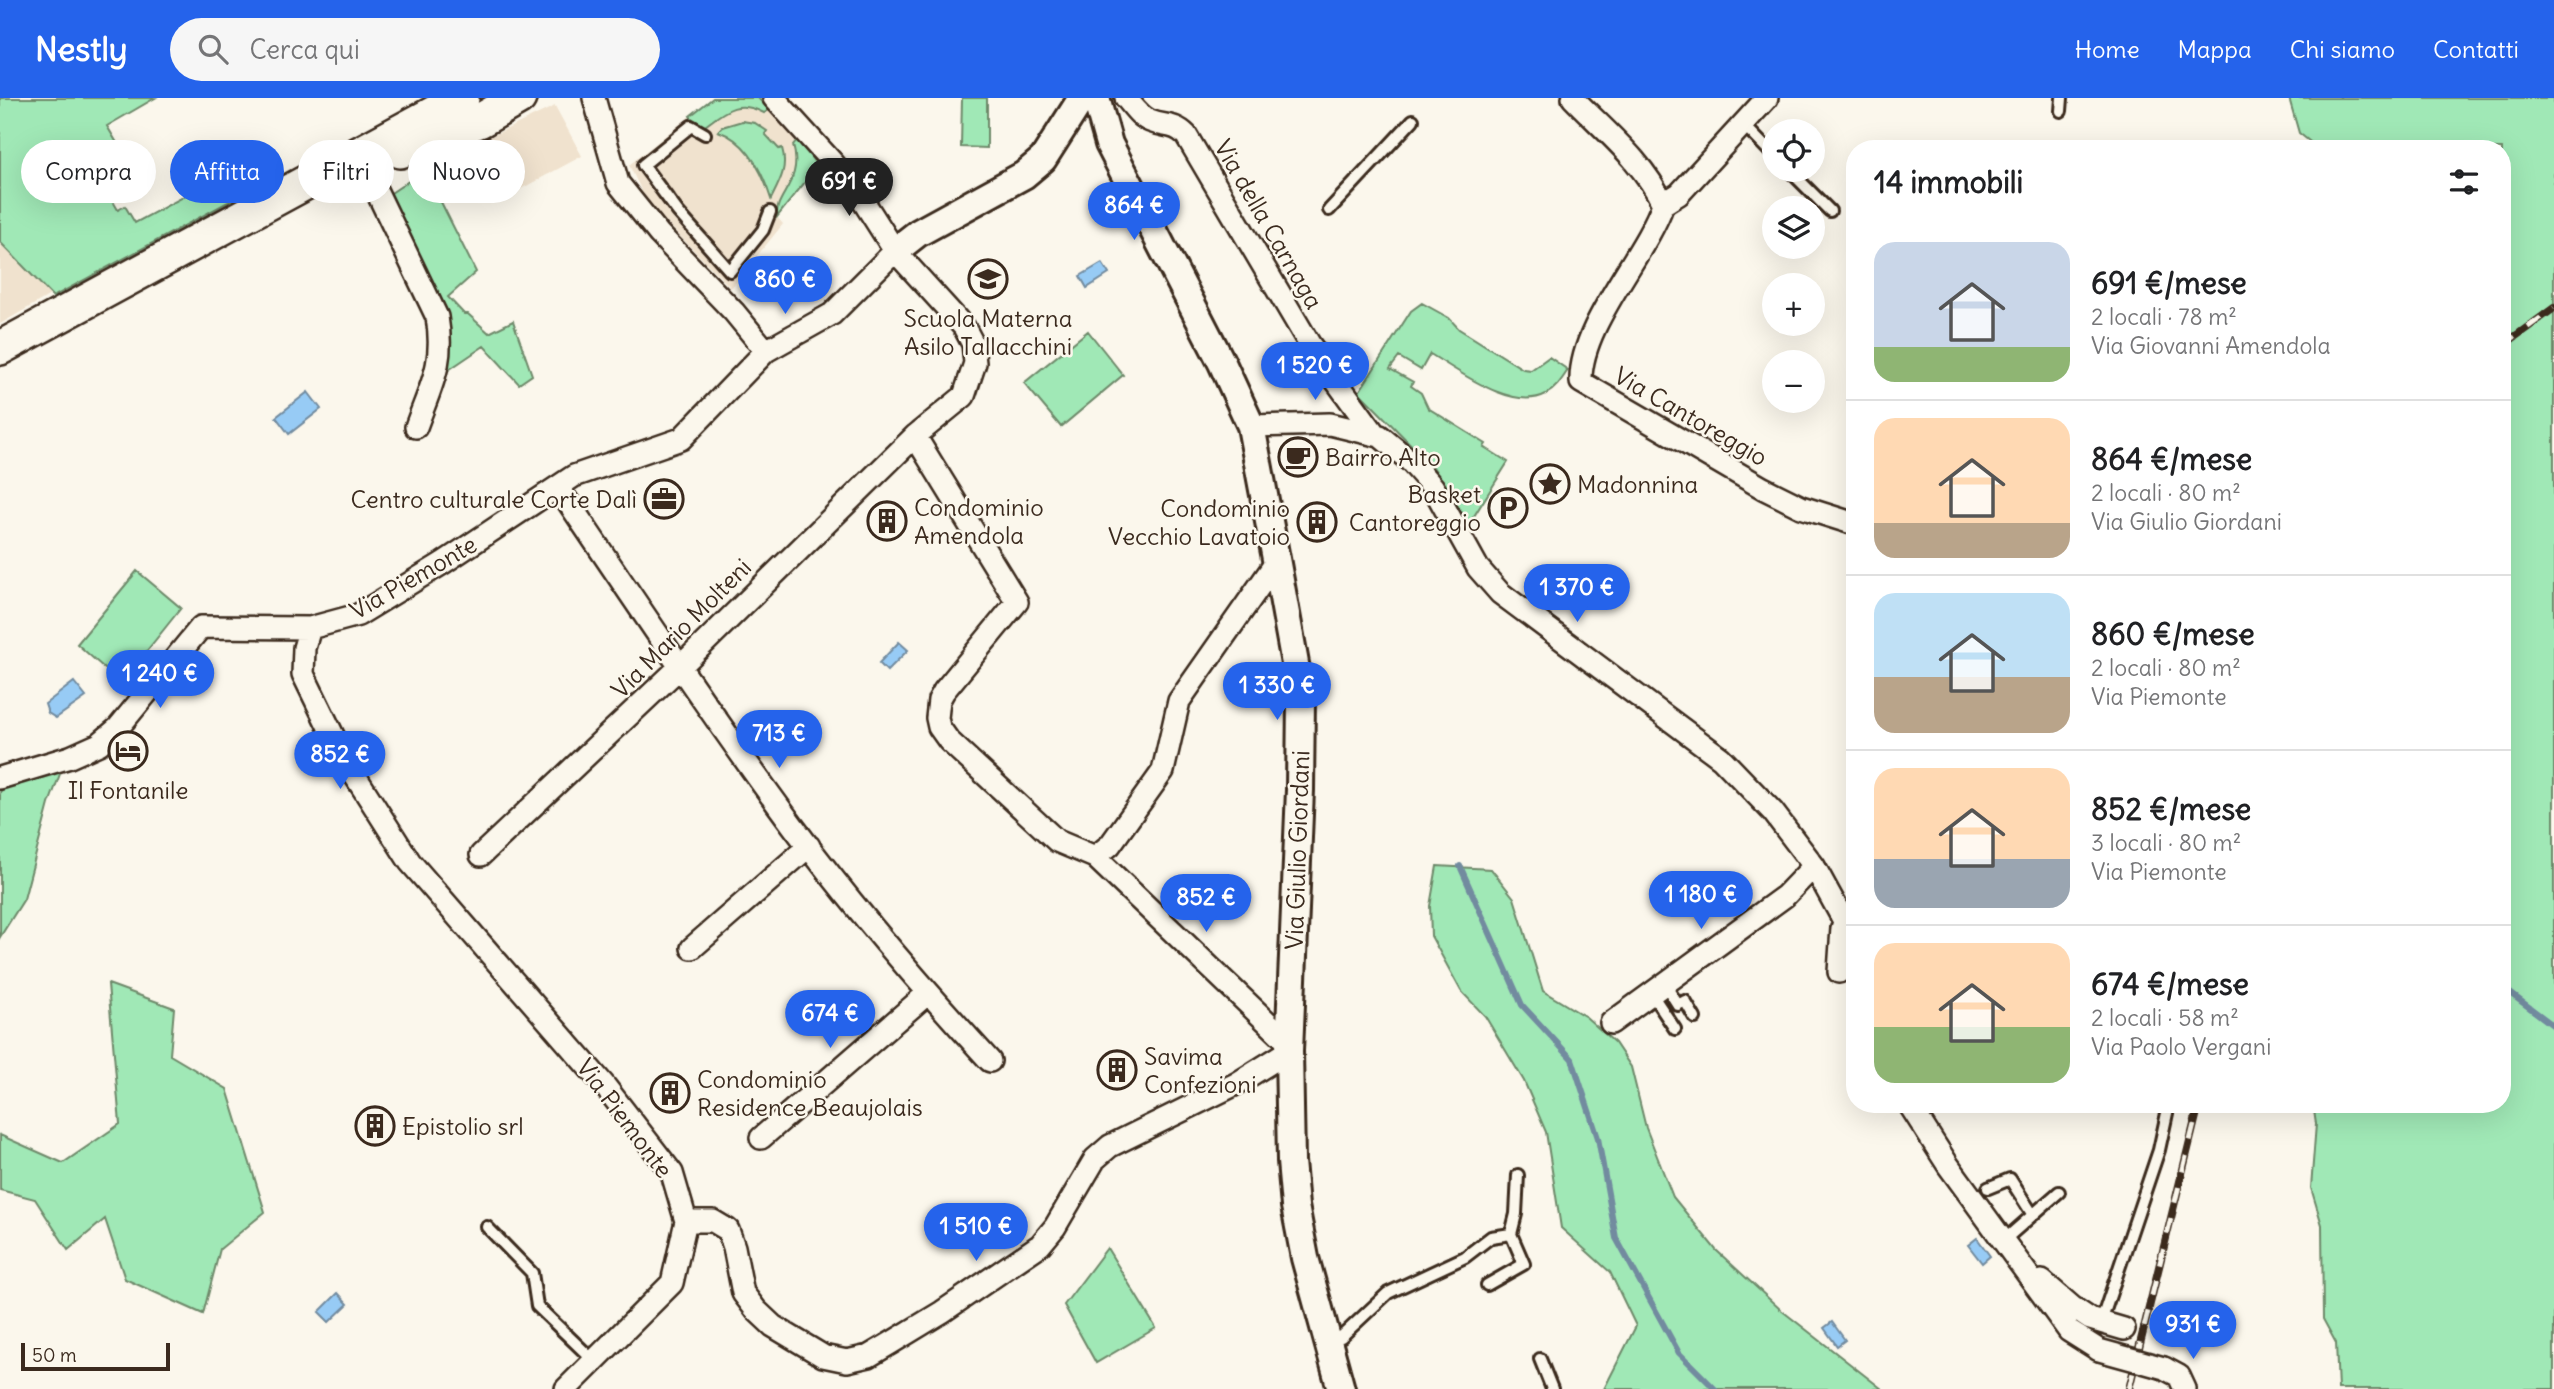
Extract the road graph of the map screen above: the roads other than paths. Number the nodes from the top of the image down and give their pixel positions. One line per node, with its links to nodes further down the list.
1 (461, 98): 19 (main road)
2 (519, 98): 16 (main road)
3 (594, 98): 28 (street)
4 (774, 98): 26 (street, Via Mario Molteni)
5 (1126, 98): 31 (street, Via della Carnaga)
6 (1573, 98): 22 (street)
7 (1768, 98): 13 (street)
8 (2062, 98): 11 (lane)
9 (1106, 104): 17 (street, Via Giulio Giordani)
10 (1077, 106): 17 (street, Via Giulio Giordani); 26 (street, Via Piemonte)
11 (2061, 111)
12 (1413, 120): 23 (lane)
13 (1743, 124): 15 (lane); 22 (street)
14 (705, 134): 25 (lane)
15 (1762, 144)
16 (394, 153)
17 (1124, 172): 29 (street, Via Giulio Giordani)
18 (1801, 182): 24 (lane)
19 (284, 195)
20 (268, 203): 27 (main road)
21 (382, 203): 30 (street)
22 (1663, 204): 34 (street, Via Cantoreggio)
23 (1329, 210)
24 (1830, 211)
25 (770, 212)
26 (895, 251): 28 (street, Via Piemonte); 32 (street, Via Mario Molteni)
27 (0, 348)
28 (766, 351): 33 (street, Via Piemonte)
29 (1251, 426): 31 (street, Via della Carnaga); 35 (street, Via Giulio Giordani)
30 (416, 427)
31 (1374, 433): 42 (street, Via della Carnaga)
32 (915, 436): 37 (street, Via Mario Molteni); 41 (street)
33 (558, 486): 36 (street, Via Piemonte); 37 (street)
34 (1846, 521)
35 (1277, 561): 41 (street); 52 (street, Via Giulio Giordani)
36 (310, 628): 38 (street); 61 (street, Via Piemonte)
37 (680, 667): 39 (street); 40 (street, Via Mario Molteni)
38 (0, 778)
39 (809, 846): 45 (street); 47 (street)
40 (481, 855)
41 (1095, 857): 52 (street)
42 (1814, 866): 43 (street, Via della Carnaga); 48 (street)
43 (1843, 919): 44 (street, Via della Carnaga); 46 (street)
44 (1846, 928)
45 (692, 948)
46 (1839, 972)
47 (928, 993): 53 (street); 56 (street)
48 (1648, 997): 49 (lane); 50 (street); 51 (lane)
49 (1695, 1018)
50 (1611, 1023)
51 (1675, 1029)
52 (1289, 1047): 61 (street); 74 (street, Via Giulio Giordani)
53 (990, 1061)
54 (1915, 1113): 64 (street)
55 (2167, 1113): 67 (lane)
56 (761, 1138)
57 (1518, 1175): 63 (lane)
58 (1988, 1188): 60 (lane)
59 (2059, 1192): 60 (lane)
60 (2034, 1215): 64 (lane)
61 (685, 1221): 72 (street, Via Piemonte)
62 (487, 1227): 72 (lane)
63 (1511, 1234): 66 (lane); 69 (lane)
64 (2002, 1242): 65 (street)
65 (2019, 1263): 67 (street); 70 (street)
66 (1488, 1285)
67 (2101, 1322): 68 (street); 70 (street)
68 (2124, 1329)
69 (1341, 1336)
70 (2093, 1346): 76 (street, bridge)
71 (1540, 1359): 75 (lane)
72 (594, 1361): 73 (street, Via Piemonte)
73 (566, 1389)
74 (1341, 1389)
75 (1552, 1389)
76 (2185, 1389)

